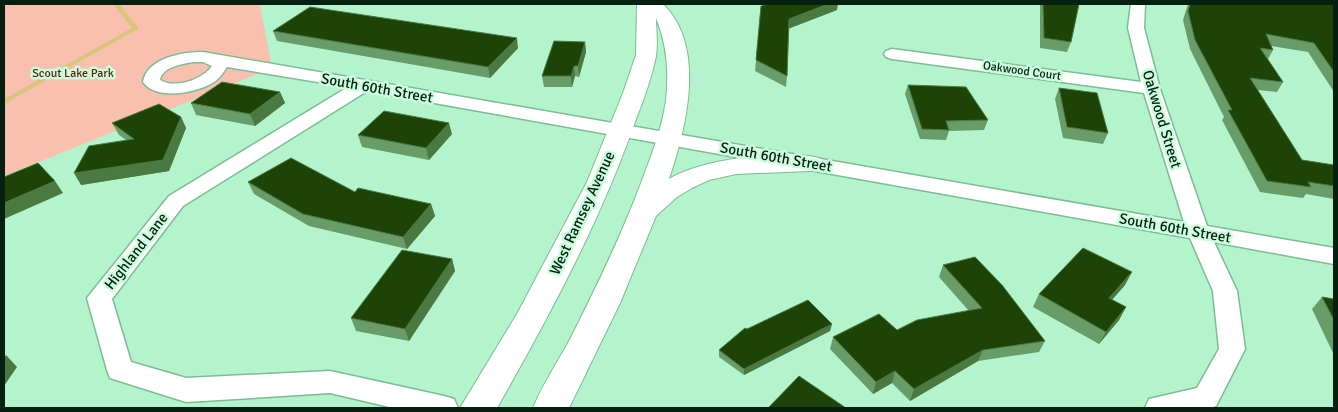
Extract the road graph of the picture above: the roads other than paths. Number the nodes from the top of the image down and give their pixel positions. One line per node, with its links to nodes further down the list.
1 (646, 4): 8 (street, West Ramsey Avenue)
2 (653, 4): 9 (street)
3 (1138, 4): 7 (street, Oakwood Street)
4 (892, 54): 7 (street, Oakwood Court)
5 (218, 61): 6 (street, South 60th Street)
6 (364, 85): 8 (street, South 60th Street); 14 (street, Highland Lane)
7 (1152, 89): 12 (street, Oakwood Street)
8 (619, 131): 9 (street, South 60th Street); 15 (street, West Ramsey Avenue)
9 (670, 139): 10 (street, South 60th Street); 11 (street)
10 (810, 163): 11 (street); 12 (street, South 60th Street)
11 (643, 212): 16 (street)
12 (1198, 232): 13 (street, South 60th Street); 17 (street, Oakwood Street)
13 (1334, 256)
14 (444, 408)
15 (478, 408)
16 (551, 408)
17 (1158, 408)

